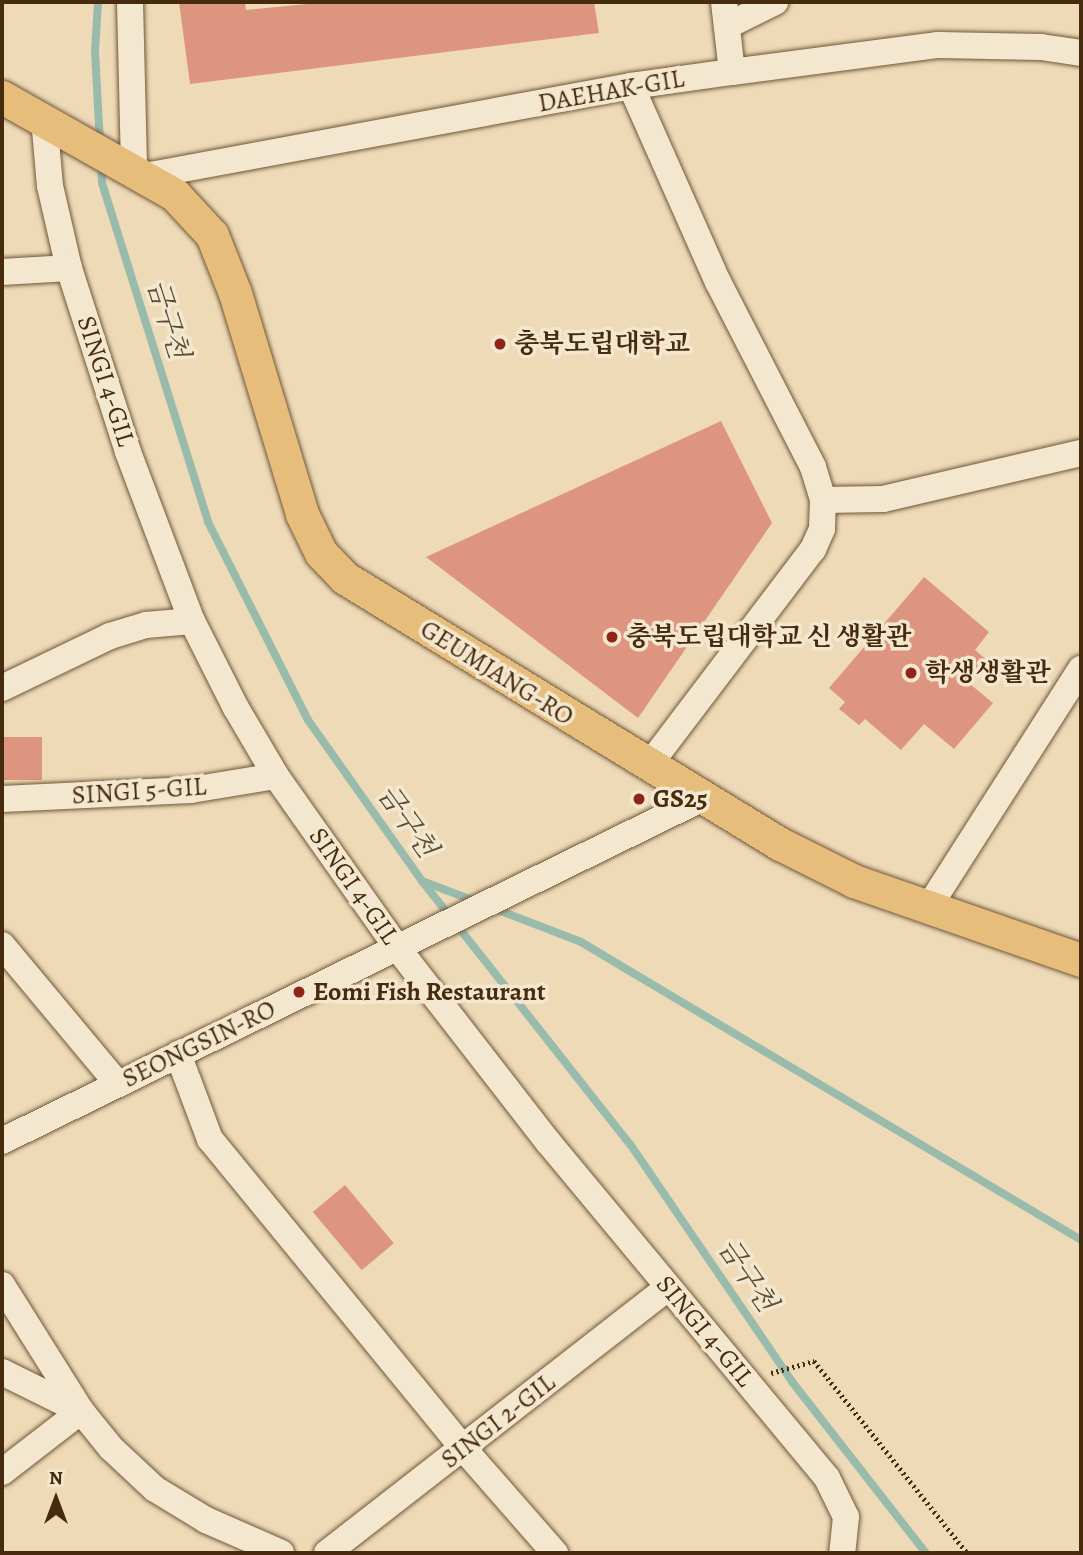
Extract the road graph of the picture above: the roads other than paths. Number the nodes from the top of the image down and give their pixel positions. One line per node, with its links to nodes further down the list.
1 (130, 2): 9 (street)
2 (775, 2): 3 (street)
3 (726, 14): 5 (street)
4 (1081, 53): 5 (street, DAEHAK-GIL)
5 (732, 72): 6 (street, DAEHAK-GIL)
6 (631, 86): 9 (street, DAEHAK-GIL); 13 (street)
7 (2, 97): 8 (main road)
8 (49, 121): 9 (main road, GEUMJANG-RO); 10 (street, SINGI 4-GIL)
9 (140, 172): 17 (main road, GEUMJANG-RO)
10 (69, 268): 11 (street); 14 (street, SINGI 4-GIL)
11 (2, 272)
12 (1081, 453): 13 (street)
13 (823, 500): 17 (street)
14 (192, 621): 16 (street); 18 (street, SINGI 4-GIL)
15 (1081, 669): 21 (street)
16 (2, 688)
17 (648, 766): 19 (main road, GEUMJANG-RO)
18 (276, 776): 20 (street, SINGI 5-GIL); 23 (street, SINGI 4-GIL)
19 (704, 798): 21 (main road, GEUMJANG-RO); 23 (street, SEONGSIN-RO)
20 (2, 800)
21 (928, 908): 24 (main road, GEUMJANG-RO)
22 (2, 945): 26 (street)
23 (396, 946): 25 (street, SEONGSIN-RO); 29 (street, SINGI 4-GIL)
24 (1081, 960)
25 (178, 1054): 26 (street, SEONGSIN-RO); 32 (street)
26 (118, 1084): 27 (street, SEONGSIN-RO)
27 (2, 1141)
28 (2, 1285): 31 (street)
29 (668, 1288): 32 (street, SINGI 2-GIL); 37 (street, SINGI 4-GIL)
30 (2, 1372): 31 (street)
31 (81, 1412): 33 (street); 34 (street)
32 (463, 1448): 35 (street, SINGI 2-GIL); 36 (street)
33 (2, 1472)
34 (281, 1553)
35 (327, 1553)
36 (555, 1553)
37 (842, 1553)

